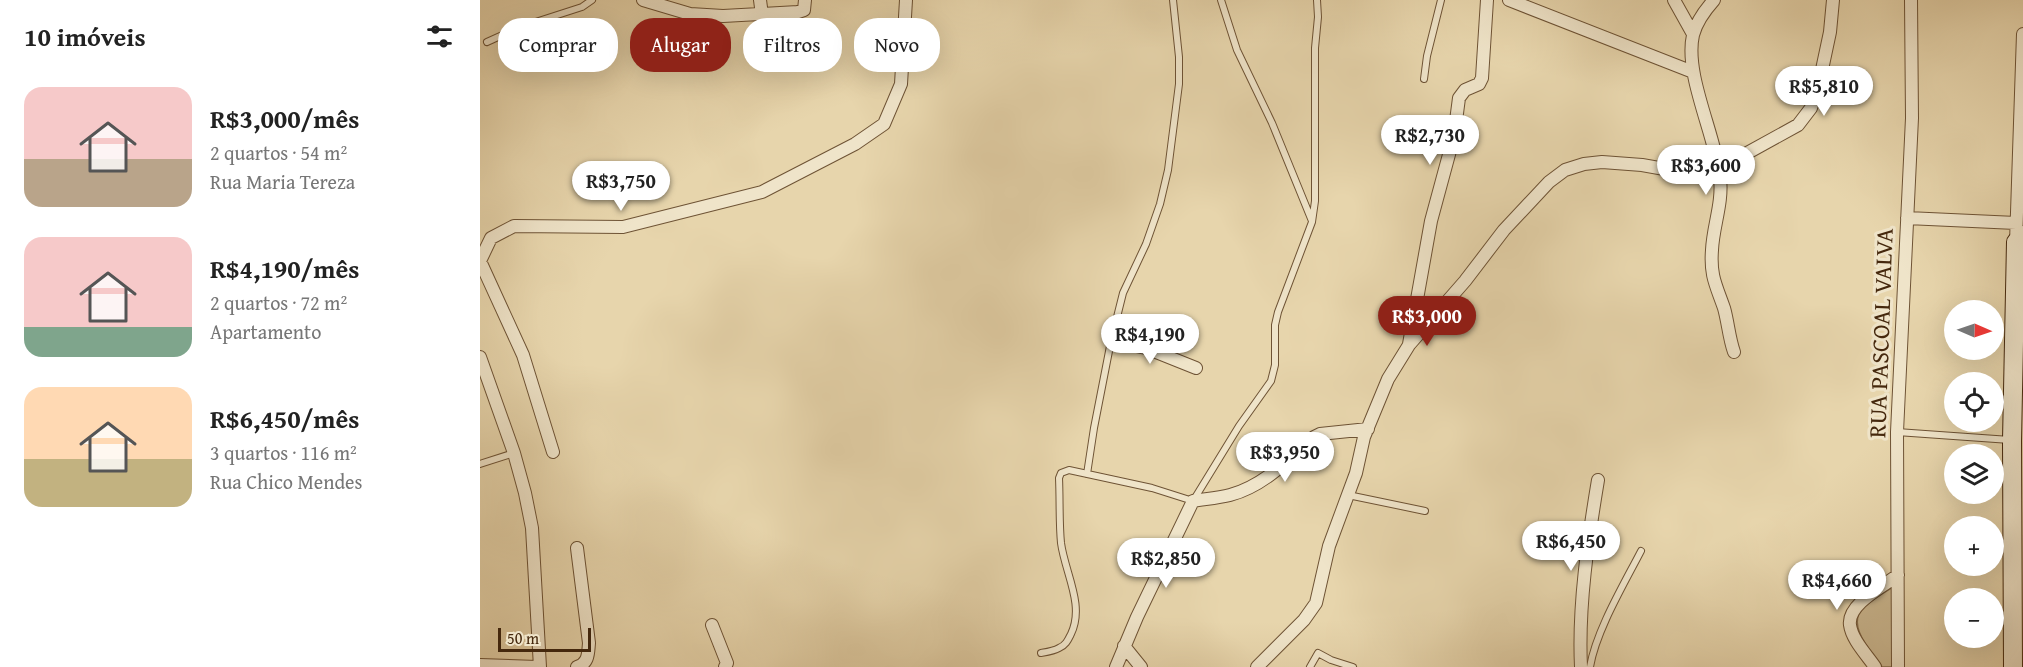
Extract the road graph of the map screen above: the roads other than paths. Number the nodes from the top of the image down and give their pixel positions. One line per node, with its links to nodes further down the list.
1 (592, 0): 19 (lane)
2 (643, 0): 16 (street)
3 (760, 0): 16 (street)
4 (805, 0): 16 (street)
5 (906, 0): 35 (street)
6 (1173, 0): 27 (lane)
7 (1221, 0): 25 (lane)
8 (1317, 0): 25 (lane)
9 (1441, 0): 21 (lane)
10 (1487, 0): 28 (street)
11 (1509, 0): 20 (street)
12 (1674, 0): 17 (street)
13 (1833, 0): 23 (street)
14 (1911, 0): 24 (street, RUA PASCOAL VALVA)
15 (1708, 3): 17 (street)
16 (762, 15)
17 (1693, 34): 20 (street)
18 (2023, 34): 22 (street)
19 (487, 42)
20 (1693, 72): 23 (street)
21 (1424, 79)
22 (2022, 87): 26 (street)
23 (1718, 168): 28 (street); 29 (street)
24 (1907, 218): 26 (street); 33 (street, RUA PASCOAL VALVA)
25 (1312, 222): 41 (lane)
26 (2018, 233): 34 (street)
27 (1111, 341): 31 (street); 38 (lane)
28 (1409, 345): 32 (street)
29 (1734, 352)
30 (480, 357): 36 (street)
31 (1196, 368)
32 (1368, 429): 40 (street); 41 (street)
33 (1897, 432): 34 (lane); 46 (street, RUA PASCOAL VALVA)
34 (2012, 441): 44 (street)
35 (553, 452)
36 (514, 453): 37 (lane); 51 (street)
37 (480, 464)
38 (1087, 474): 41 (lane); 49 (lane)
39 (1598, 480): 59 (street)
40 (1348, 495): 42 (lane); 56 (street)
41 (1193, 501): 48 (street)
42 (1425, 511)
43 (577, 548): 52 (street)
44 (2018, 548): 63 (street)
45 (1641, 551): 60 (lane)
46 (1898, 575): 61 (street); 62 (street, RUA PASCOAL VALVA)
47 (712, 625): 53 (street)
48 (1124, 646): 54 (street); 55 (street)
49 (1041, 653)
50 (480, 665): 51 (street)
51 (538, 667)
52 (577, 667)
53 (725, 667)
54 (1116, 667)
55 (1140, 667)
56 (1257, 667)
57 (1311, 667): 58 (lane)
58 (1353, 667)
59 (1581, 667)
60 (1590, 667)
61 (1875, 667)
62 (1898, 667)
63 (2013, 667)

